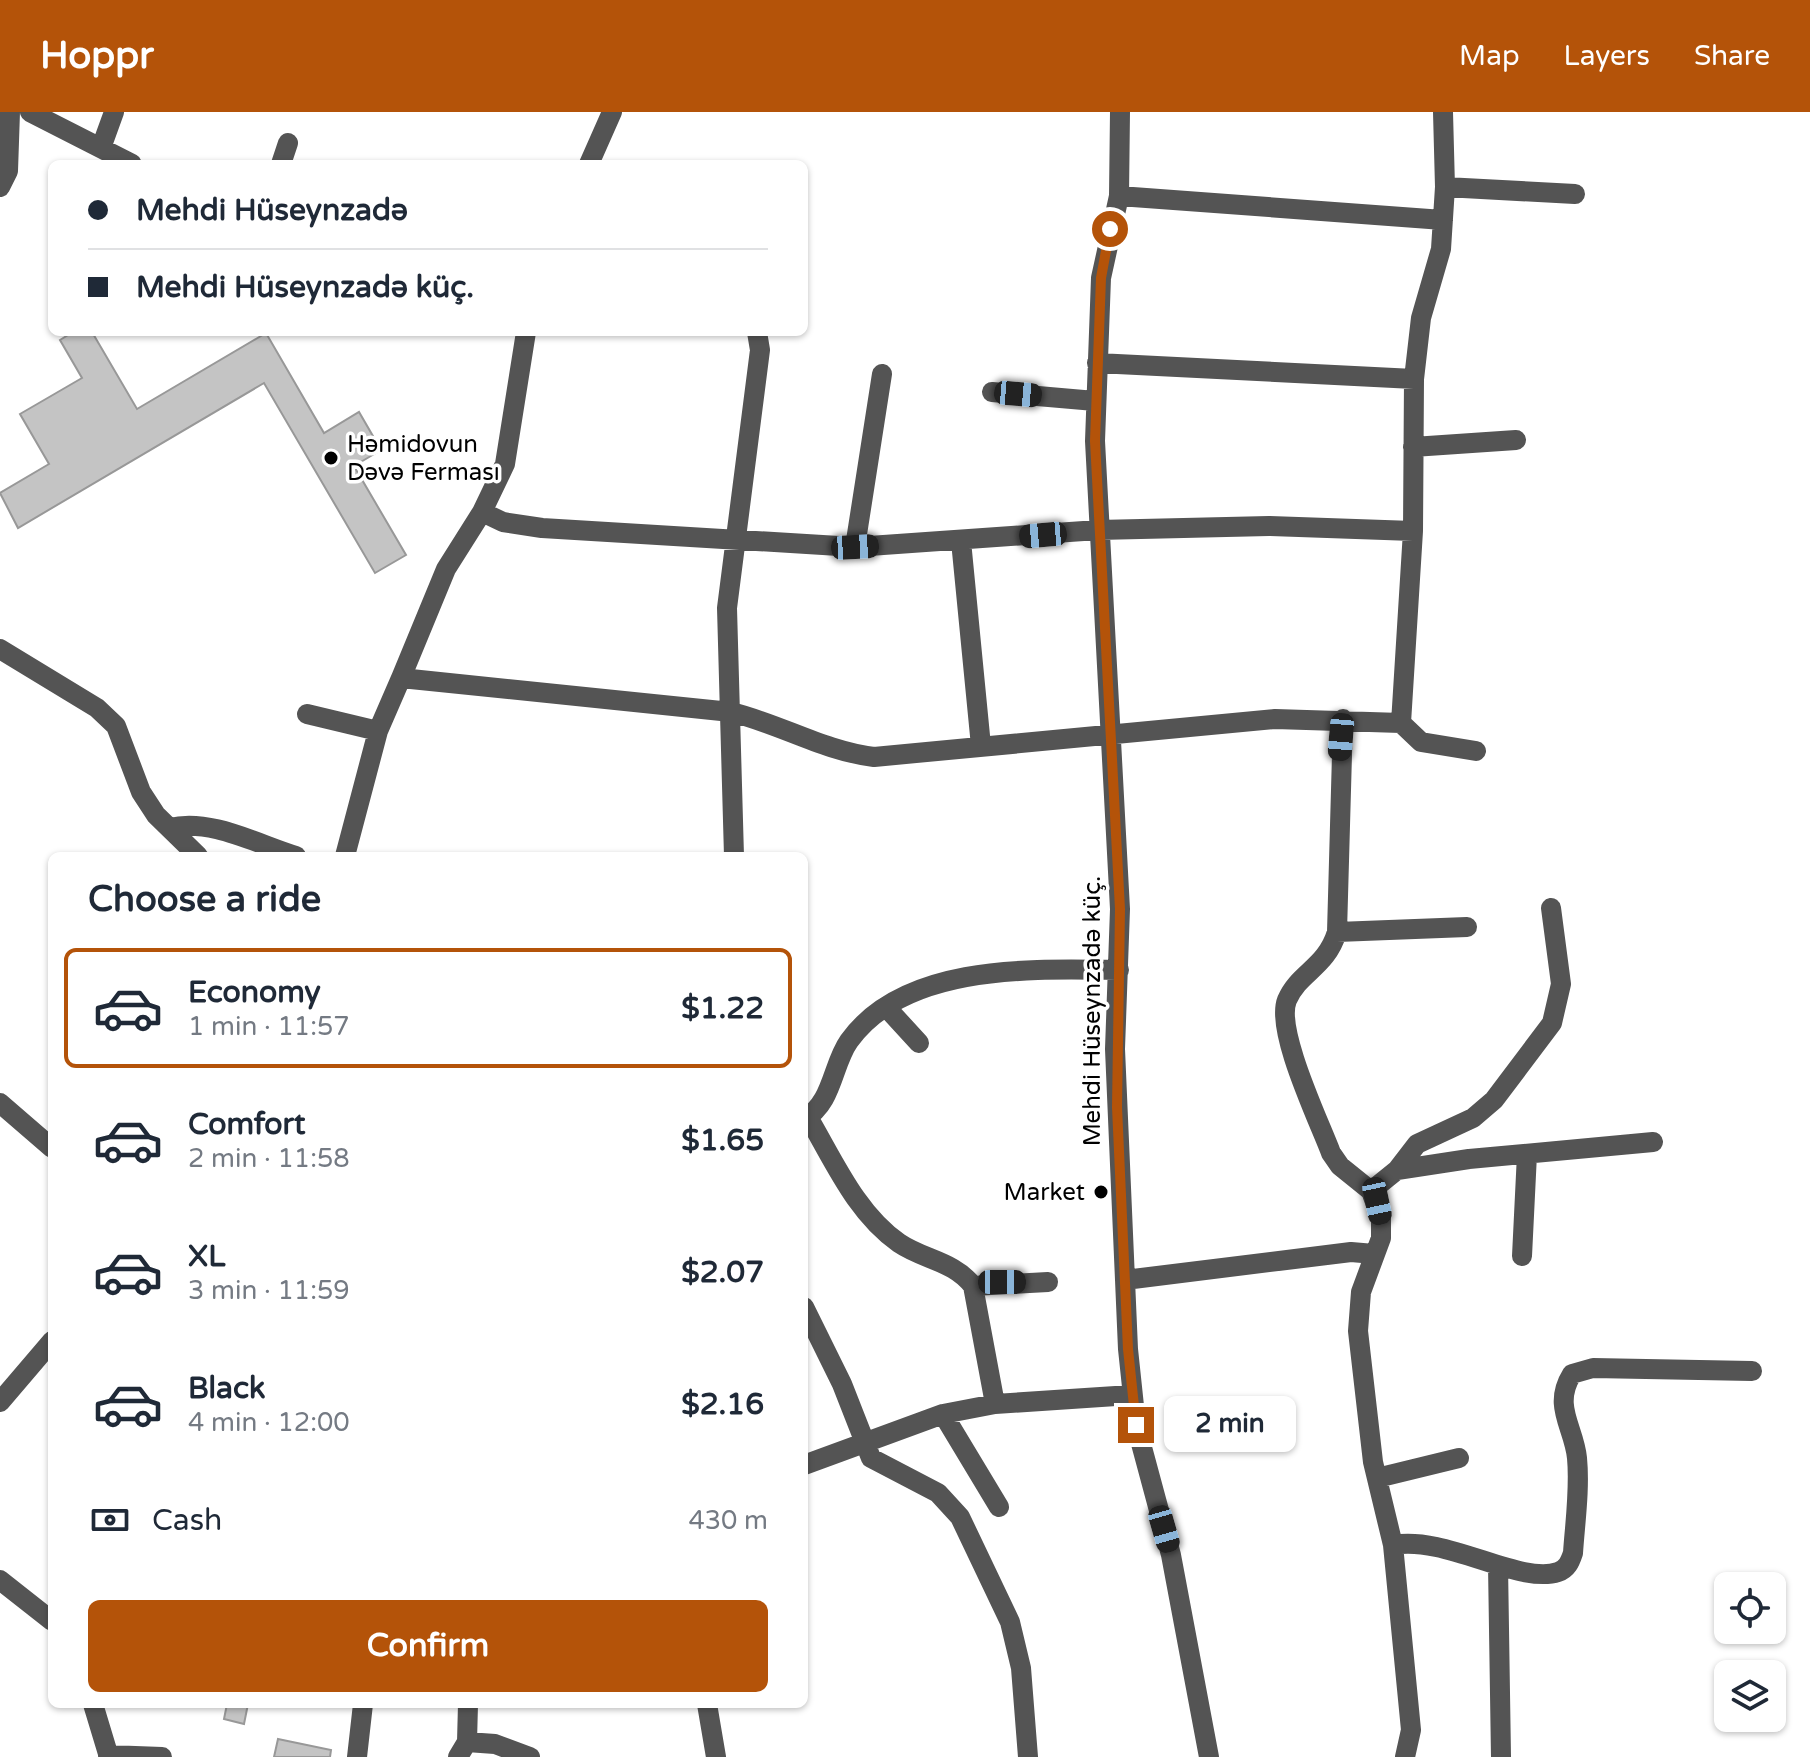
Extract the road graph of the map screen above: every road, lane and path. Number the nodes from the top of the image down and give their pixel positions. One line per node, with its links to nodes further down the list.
1 (10, 112): 12 (street)
2 (30, 112): 8 (street)
3 (114, 112): 8 (street)
4 (612, 112): 11 (street)
5 (1120, 112): 15 (street, Mehdi Hüseynzadə küç.)
6 (1443, 112): 13 (street)
7 (288, 143): 10 (street)
8 (101, 148): 9 (street)
9 (124, 160)
10 (282, 160)
11 (591, 160)
12 (0, 187)
13 (1445, 187): 14 (street); 16 (street)
14 (1575, 194)
15 (1119, 196): 16 (street); 19 (street, Mehdi Hüseynzadə küç.)
16 (1443, 220): 21 (street)
17 (525, 336): 26 (street)
18 (758, 336): 29 (street)
19 (1097, 363): 21 (street); 23 (street, Mehdi Hüseynzadə küç.)
20 (882, 374): 31 (street)
21 (1414, 379): 25 (street)
22 (992, 392): 23 (street)
23 (1095, 401): 27 (street, Mehdi Hüseynzadə küç.)
24 (1516, 440): 25 (street)
25 (1413, 447): 28 (street)
26 (482, 512): 29 (street); 33 (street)
27 (1098, 530): 28 (street); 30 (street); 39 (street, Mehdi Hüseynzadə küç.)
28 (1413, 531): 37 (street)
29 (733, 541): 31 (street); 34 (street)
30 (961, 541): 31 (street); 40 (street)
31 (855, 547)
32 (0, 649): 42 (street)
33 (401, 678): 34 (street); 38 (street)
34 (731, 712): 40 (street); 46 (street)
35 (307, 714): 38 (street)
36 (1343, 719): 37 (street); 39 (street); 49 (street)
37 (1401, 723): 41 (street)
38 (378, 731): 45 (street)
39 (1109, 735): 40 (street); 50 (street, Mehdi Hüseynzadə küç.)
40 (981, 746)
41 (1476, 751)
42 (170, 828): 43 (street); 44 (street)
43 (194, 852)
44 (284, 852)
45 (346, 852)
46 (734, 852)
47 (1551, 908): 59 (street)
48 (1467, 927): 49 (street)
49 (1337, 932): 60 (street)
50 (1119, 970): 51 (street); 63 (street, Mehdi Hüseynzadə küç.)
51 (886, 1007): 52 (street); 54 (street)
52 (919, 1043)
53 (0, 1103): 57 (street)
54 (808, 1116)
55 (808, 1121): 65 (street)
56 (1653, 1142): 58 (street)
57 (48, 1145)
58 (1527, 1154): 59 (street); 62 (street)
59 (1397, 1170): 60 (street)
60 (1371, 1191): 61 (street)
61 (1374, 1254): 63 (street); 76 (street)
62 (1522, 1256)
63 (1125, 1280): 69 (street, Mehdi Hüseynzadə küç.)
64 (1048, 1282): 65 (street)
65 (973, 1286): 71 (street)
66 (808, 1315): 73 (street)
67 (48, 1347): 70 (street)
68 (1752, 1371): 79 (street)
69 (1131, 1395): 71 (street); 93 (street, Mehdi Hüseynzadə küç.)
70 (0, 1402)
71 (995, 1404): 72 (street)
72 (943, 1414): 73 (street); 77 (street)
73 (861, 1442): 75 (street); 92 (street)
74 (1459, 1458): 76 (street)
75 (808, 1463)
76 (1377, 1478): 78 (street)
77 (999, 1507)
78 (1393, 1545): 79 (street); 94 (street)
79 (1498, 1565): 95 (street)
80 (0, 1580): 81 (street)
81 (48, 1618)
82 (94, 1708): 87 (street)
83 (363, 1708): 89 (street)
84 (468, 1708): 86 (street)
85 (708, 1708): 91 (street)
86 (463, 1749): 90 (street)
87 (109, 1756): 88 (street)
88 (162, 1757)
89 (357, 1757)
90 (530, 1757)
91 (716, 1757)
92 (1028, 1757)
93 (1209, 1757)
94 (1405, 1757)
95 (1501, 1757)

